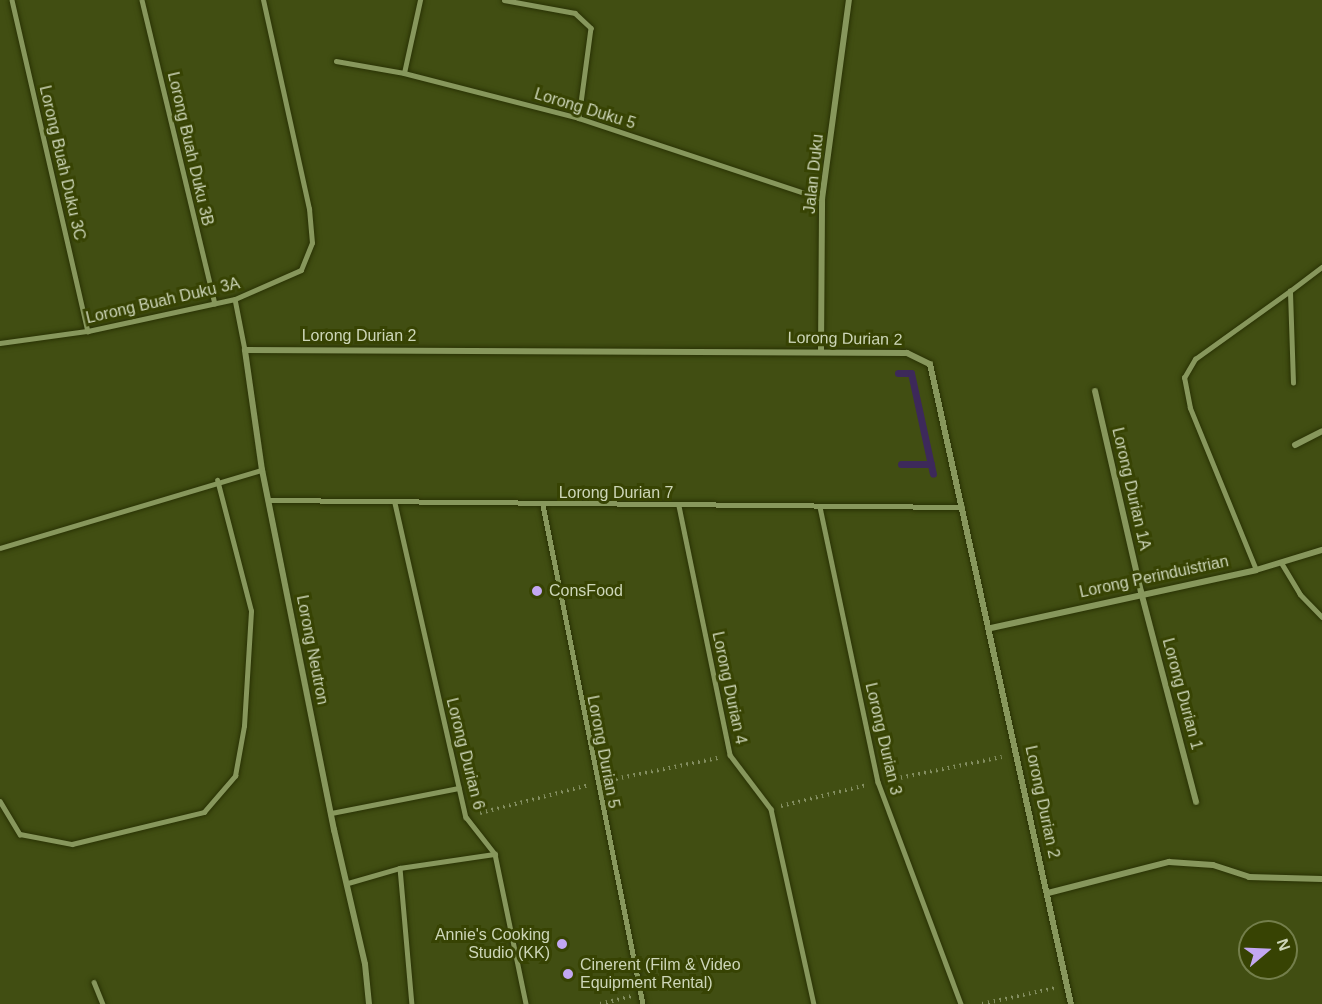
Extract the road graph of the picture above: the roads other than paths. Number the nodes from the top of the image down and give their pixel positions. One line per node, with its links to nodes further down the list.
1 (12, 0): 15 (lane, Lorong Buah Duku 3C)
2 (142, 0): 14 (lane, Lorong Buah Duku 3B)
3 (263, 0): 13 (lane, Lorong Buah Duku 3A)
4 (420, 0): 8 (lane)
5 (504, 0): 9 (lane)
6 (849, 0): 10 (street, Jalan Duku)
7 (336, 61): 8 (lane, Lorong Duku 5)
8 (404, 73): 9 (lane, Lorong Duku 5)
9 (579, 118): 10 (lane, Lorong Duku 5)
10 (822, 199): 18 (street, Jalan Duku)
11 (1322, 267): 12 (lane)
12 (1290, 291): 19 (lane); 34 (lane)
13 (235, 299): 14 (lane, Lorong Buah Duku 3A); 17 (lane, Lorong Neutron)
14 (215, 303): 15 (lane, Lorong Buah Duku 3A)
15 (88, 331): 16 (lane, Lorong Buah Duku 3A)
16 (0, 343)
17 (245, 350): 18 (street, Lorong Durian 2); 23 (street, Lorong Neutron)
18 (821, 352): 30 (street, Lorong Durian 2)
19 (1293, 383)
20 (1095, 391): 35 (street, Lorong Durian 1A)
21 (1322, 431): 22 (street)
22 (1295, 445)
23 (262, 470): 24 (lane); 25 (street, Lorong Neutron)
24 (217, 480): 31 (lane); 39 (lane)
25 (270, 500): 26 (lane, Lorong Durian 7); 41 (street, Lorong Neutron)
26 (394, 503): 27 (lane, Lorong Durian 7); 38 (lane, Lorong Durian 6)
27 (543, 505): 28 (lane, Lorong Durian 7); 52 (lane, Lorong Durian 5)
28 (679, 506): 29 (lane, Lorong Durian 7); 53 (lane, Lorong Durian 4)
29 (820, 507): 30 (lane, Lorong Durian 7); 54 (lane, Lorong Durian 3)
30 (962, 507): 37 (street, Lorong Durian 2)
31 (0, 548)
32 (1322, 550): 33 (street, Lorong Perinduistrian)
33 (1281, 562): 34 (street, Lorong Perinduistrian); 36 (lane)
34 (1256, 570): 35 (street, Lorong Perinduistrian)
35 (1141, 592): 37 (street, Lorong Perinduistrian); 40 (street, Lorong Durian 1)
36 (1322, 617)
37 (991, 628): 46 (street, Lorong Durian 2)
38 (459, 788): 41 (lane); 42 (lane, Lorong Durian 6)
39 (0, 801)
40 (1196, 802)
41 (331, 813): 45 (street, Lorong Neutron)
42 (495, 854): 43 (lane); 51 (lane, Lorong Durian 6)
43 (400, 868): 45 (lane); 50 (lane)
44 (1322, 879): 46 (street)
45 (348, 883): 49 (street, Lorong Neutron)
46 (1048, 893): 55 (street, Lorong Durian 2)
47 (94, 982): 48 (lane)
48 (103, 1004)
49 (369, 1004)
50 (412, 1004)
51 (526, 1004)
52 (643, 1004)
53 (814, 1004)
54 (961, 1004)
55 (1071, 1004)

